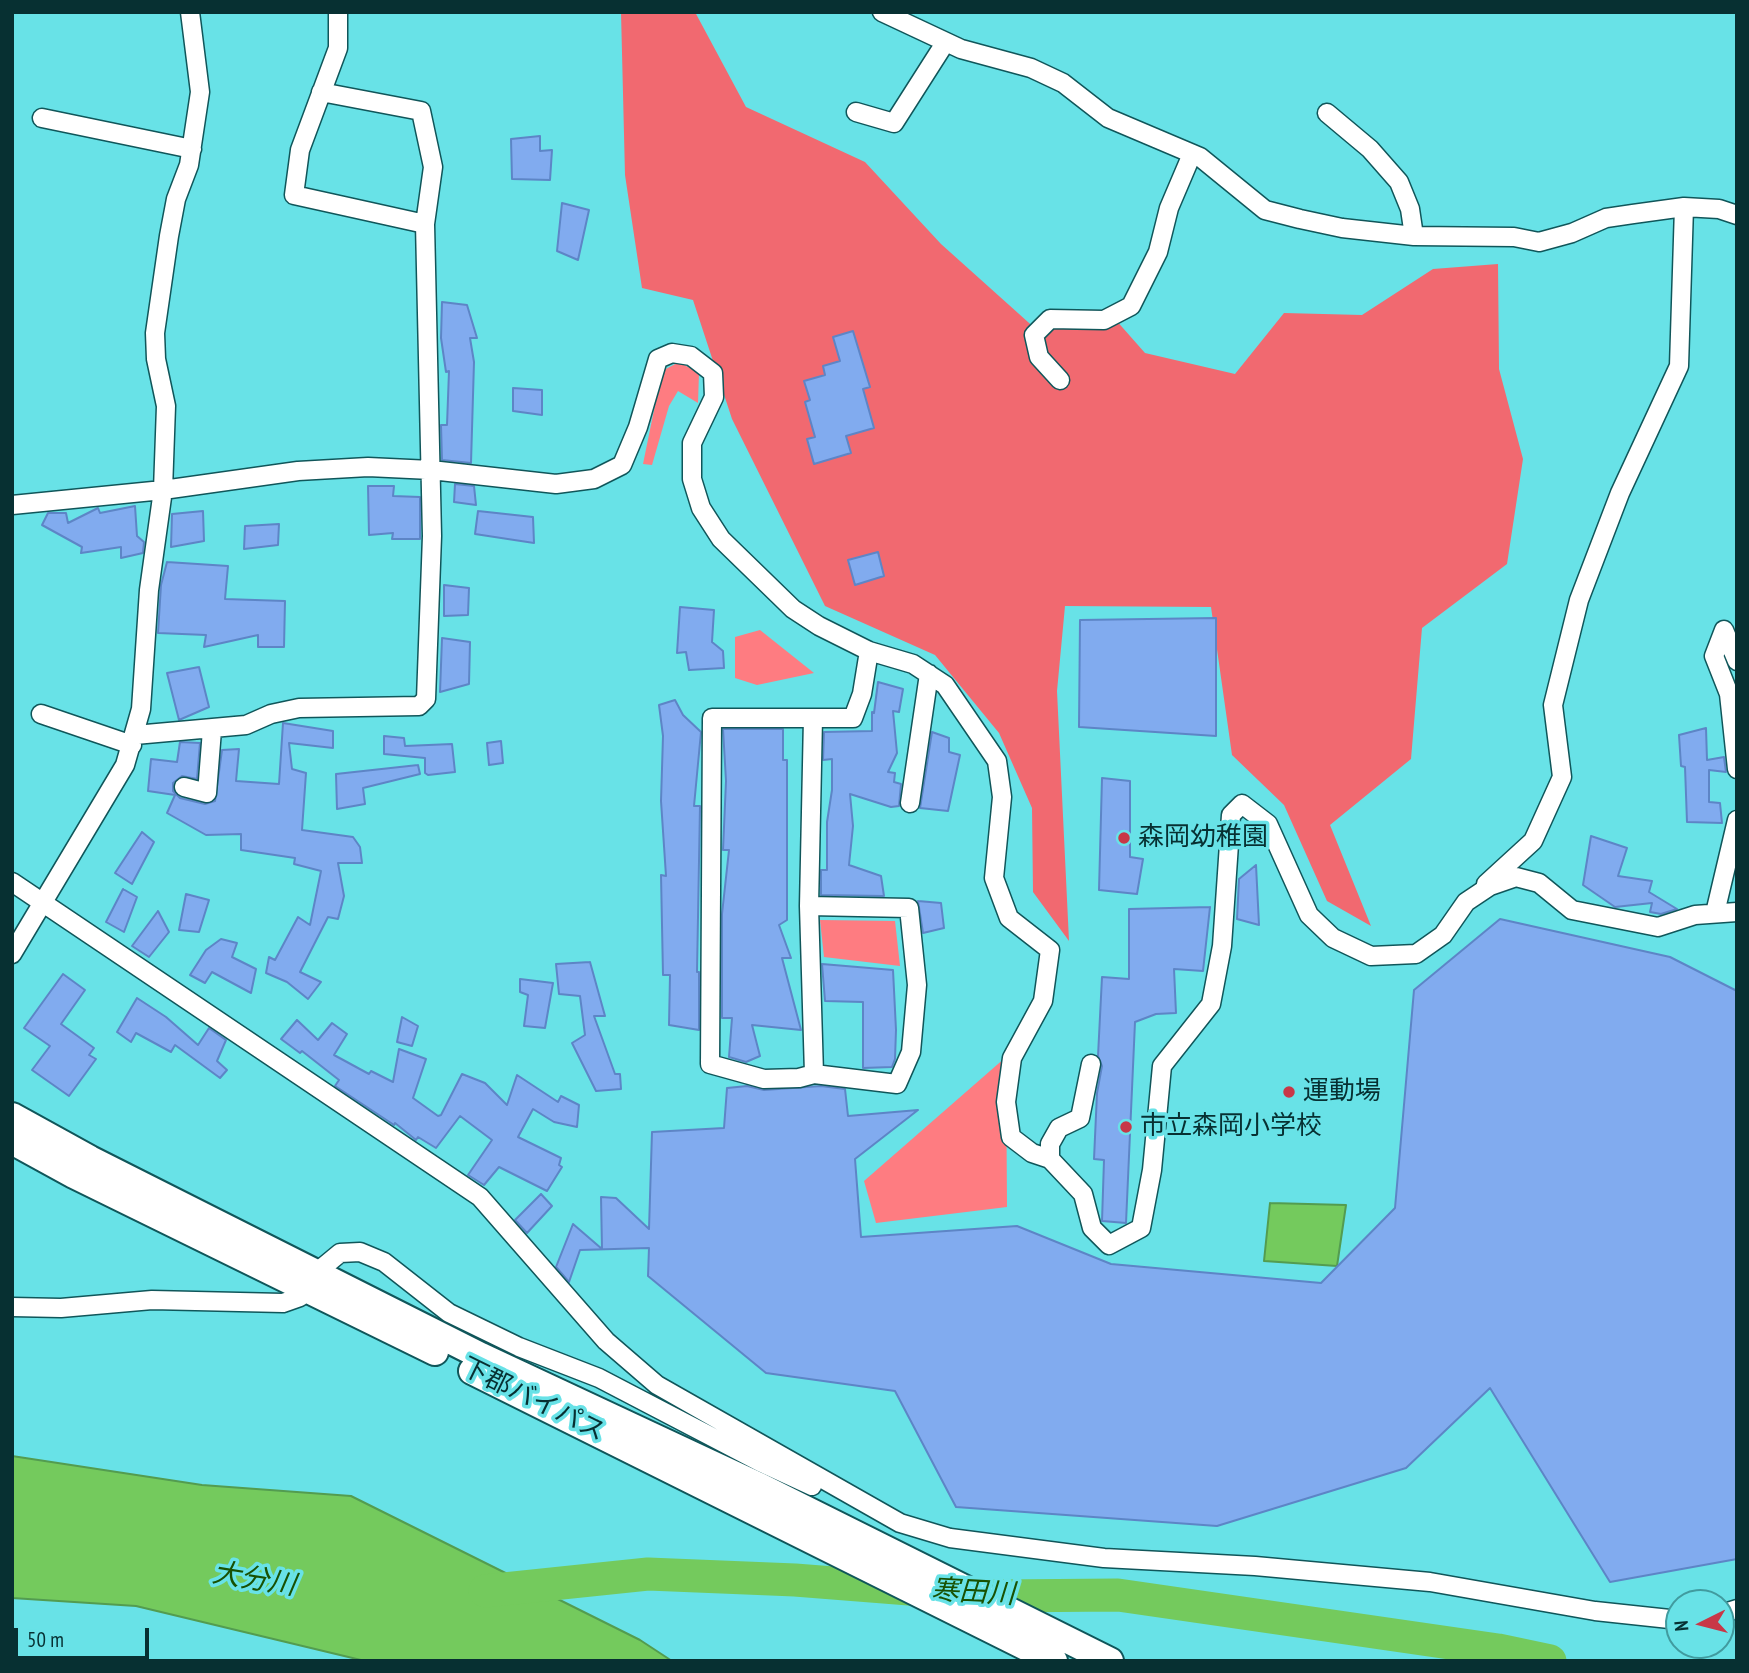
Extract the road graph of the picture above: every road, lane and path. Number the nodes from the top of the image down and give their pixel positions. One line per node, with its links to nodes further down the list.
1 (190, 12): 9 (street)
2 (338, 12): 5 (street)
3 (882, 12): 4 (street)
4 (945, 43): 6 (street); 10 (street)
5 (321, 92): 13 (street); 13 (street)
6 (856, 112)
7 (1327, 113): 14 (street)
8 (42, 118): 9 (street)
9 (192, 149): 17 (street)
10 (1192, 153): 14 (street); 15 (street)
11 (1684, 207): 12 (street); 14 (street); 34 (street)
12 (1737, 215)
13 (425, 224): 16 (street)
14 (1414, 236)
15 (1060, 380)
16 (431, 470): 17 (street); 19 (street); 24 (street)
17 (163, 490): 18 (street); 25 (street)
18 (12, 505)
19 (869, 651): 21 (street); 23 (street)
20 (1737, 661): 26 (street)
21 (929, 674): 30 (street); 43 (street)
22 (41, 714): 25 (street)
23 (813, 718): 35 (street); 40 (street)
24 (212, 730): 25 (street); 28 (street)
25 (134, 740): 33 (street)
26 (1737, 769)
27 (184, 787): 28 (street)
28 (207, 793): 29 (street)
29 (226, 796)
30 (910, 803)
31 (1737, 820): 37 (street)
32 (12, 882): 33 (street)
33 (41, 901): 38 (street); 46 (street)
34 (1466, 902): 37 (street); 43 (street)
35 (808, 906): 40 (street); 40 (street)
36 (1737, 912): 37 (street)
37 (1715, 913)
38 (12, 954)
39 (1091, 1064): 43 (street)
40 (814, 1074)
41 (12, 1116): 44 (street)
42 (12, 1140): 44 (street, 下郡バイパス)
43 (1050, 1158)
44 (312, 1281): 45 (street); 46 (street); 48 (street, 下郡バイパス); 49 (street)
45 (12, 1307)
46 (860, 1504): 47 (street)
47 (1665, 1618)
48 (1050, 1659)
49 (1110, 1661)

